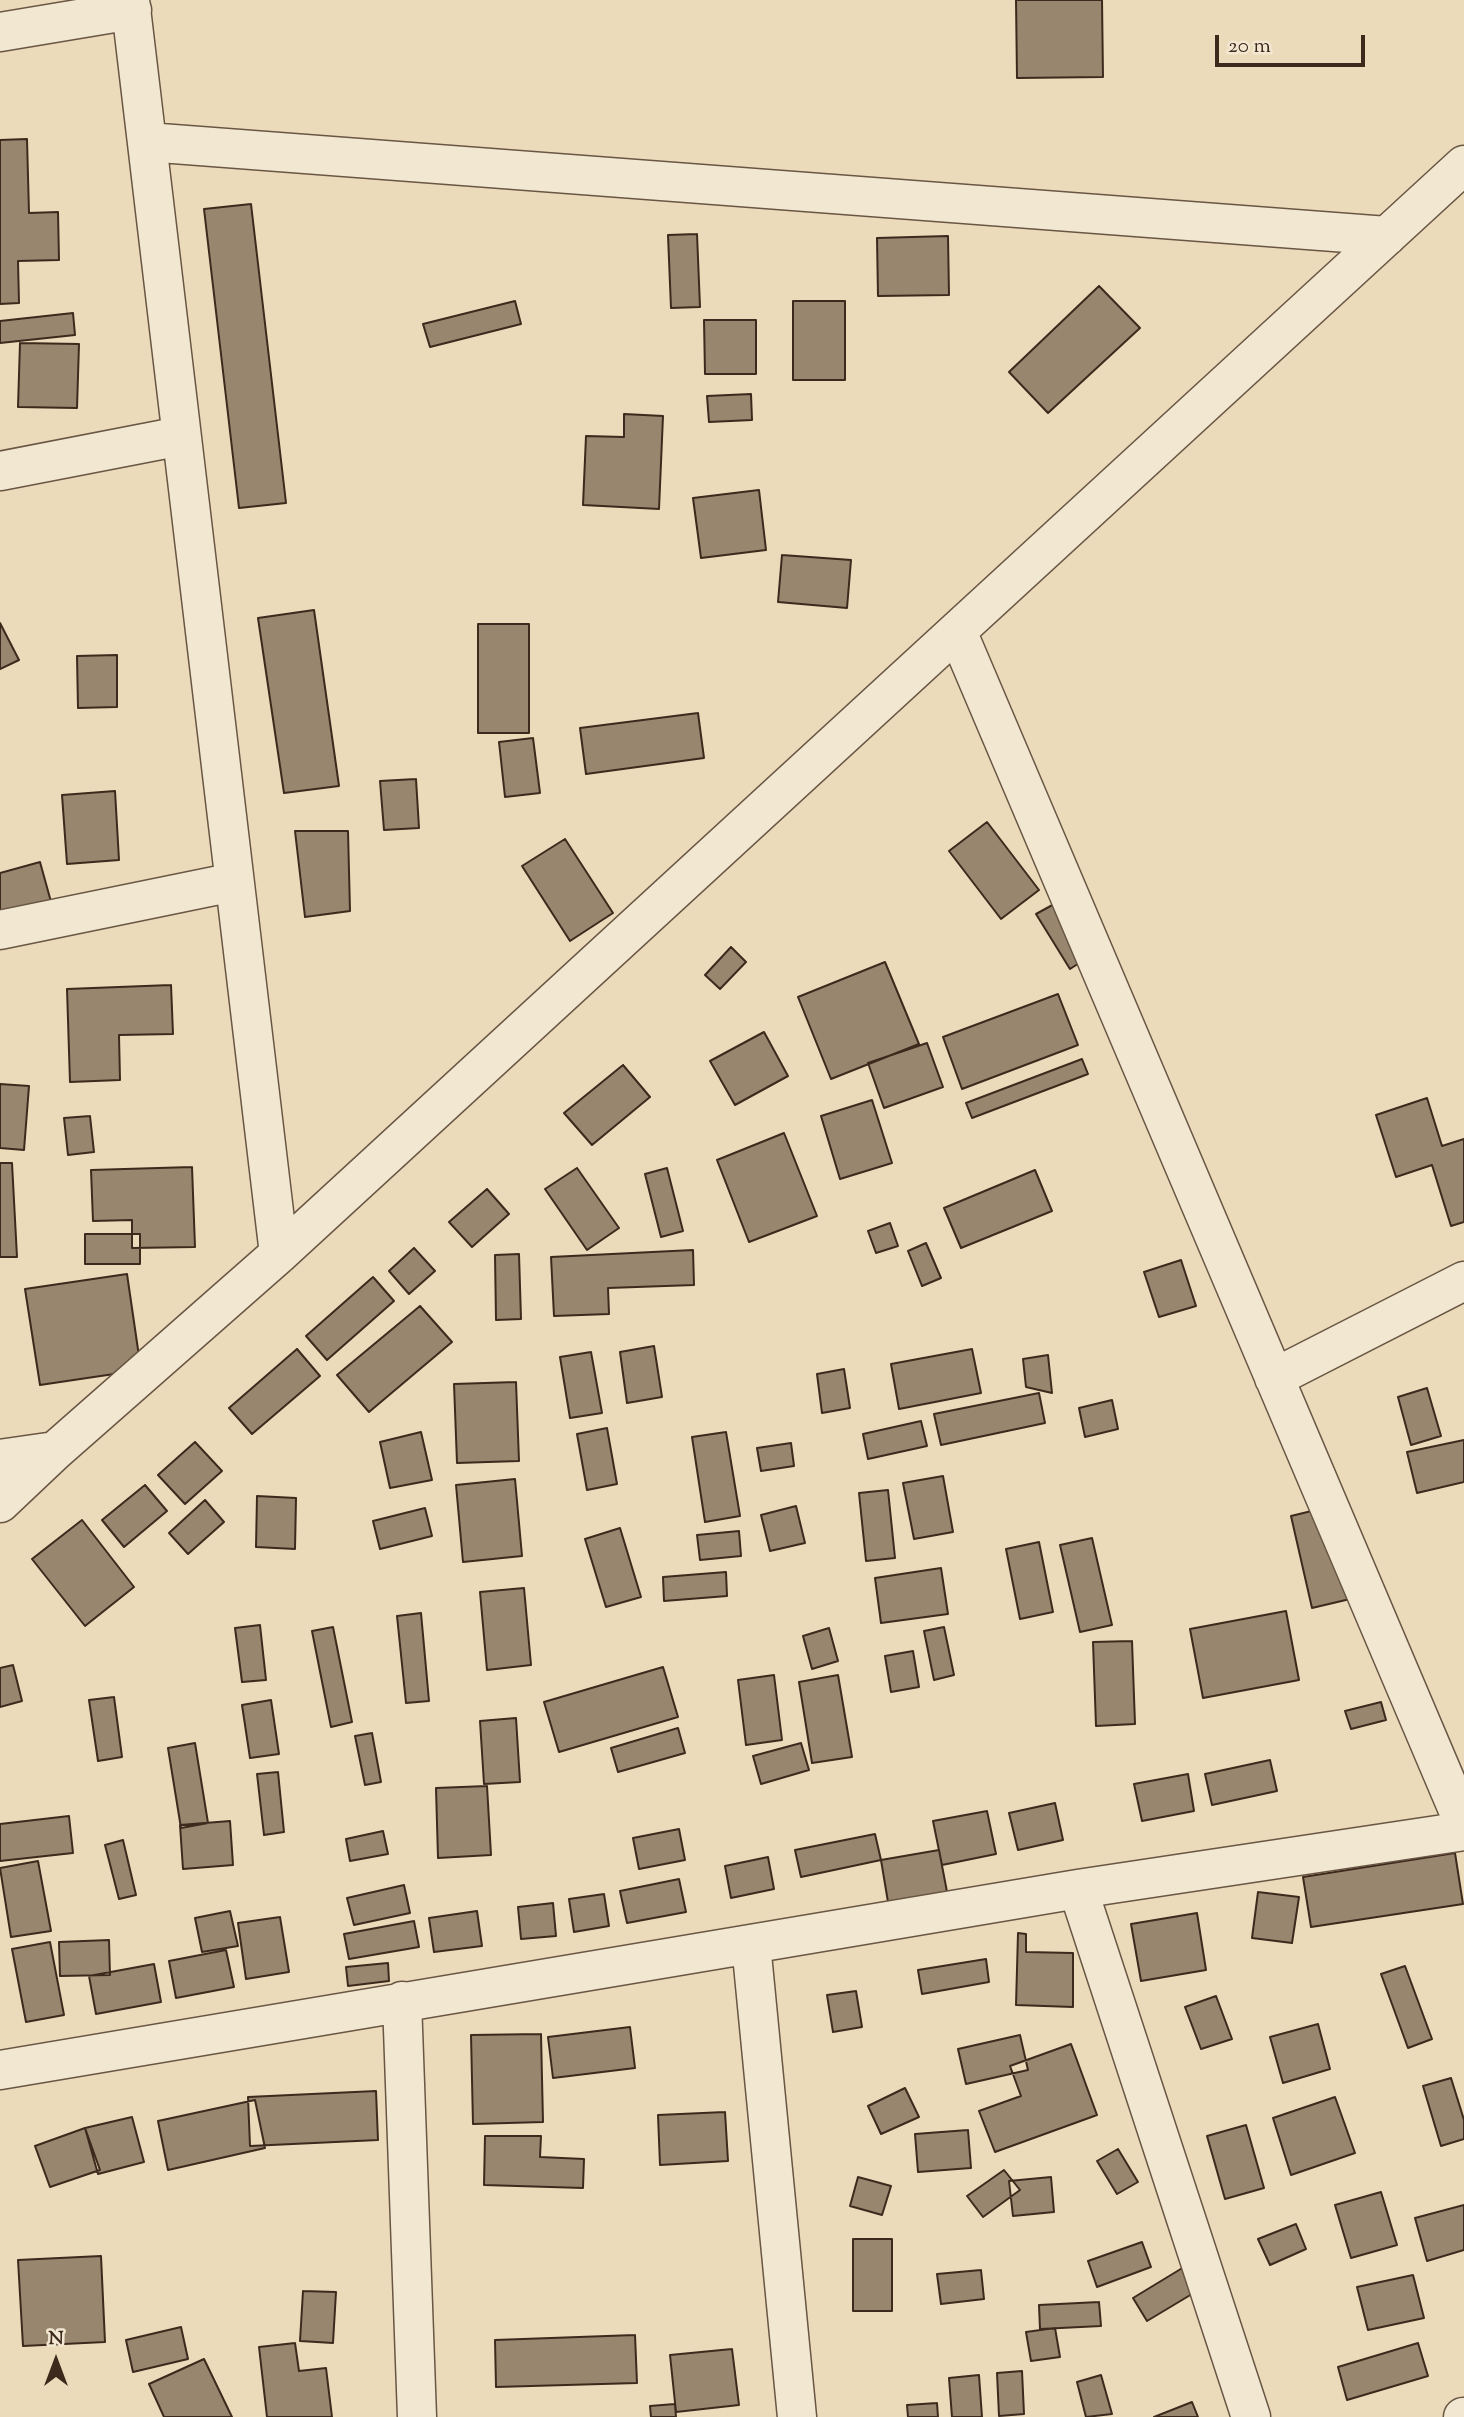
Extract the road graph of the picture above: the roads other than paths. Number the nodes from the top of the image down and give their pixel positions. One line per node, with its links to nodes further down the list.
1 (131, 5): 2 (street); 3 (street)
2 (0, 32)
3 (147, 142): 5 (street); 6 (street)
4 (1464, 165): 5 (street)
5 (1387, 236): 8 (street)
6 (181, 436): 7 (street); 9 (street)
7 (0, 471)
8 (957, 631): 11 (street); 13 (street)
9 (234, 882): 10 (street); 11 (street)
10 (0, 930)
11 (279, 1254): 14 (street)
12 (1464, 1280): 13 (street)
13 (1275, 1378): 17 (street)
14 (55, 1451): 15 (street); 16 (street)
15 (0, 1459)
16 (0, 1503)
17 (1464, 1824)
18 (1464, 1831): 19 (street)
19 (1078, 1889): 20 (street); 25 (street)
20 (751, 1944): 21 (street); 24 (street)
21 (401, 2001): 22 (street); 23 (street)
22 (0, 2070)
23 (417, 2417)
24 (797, 2417)
25 (1251, 2417)

